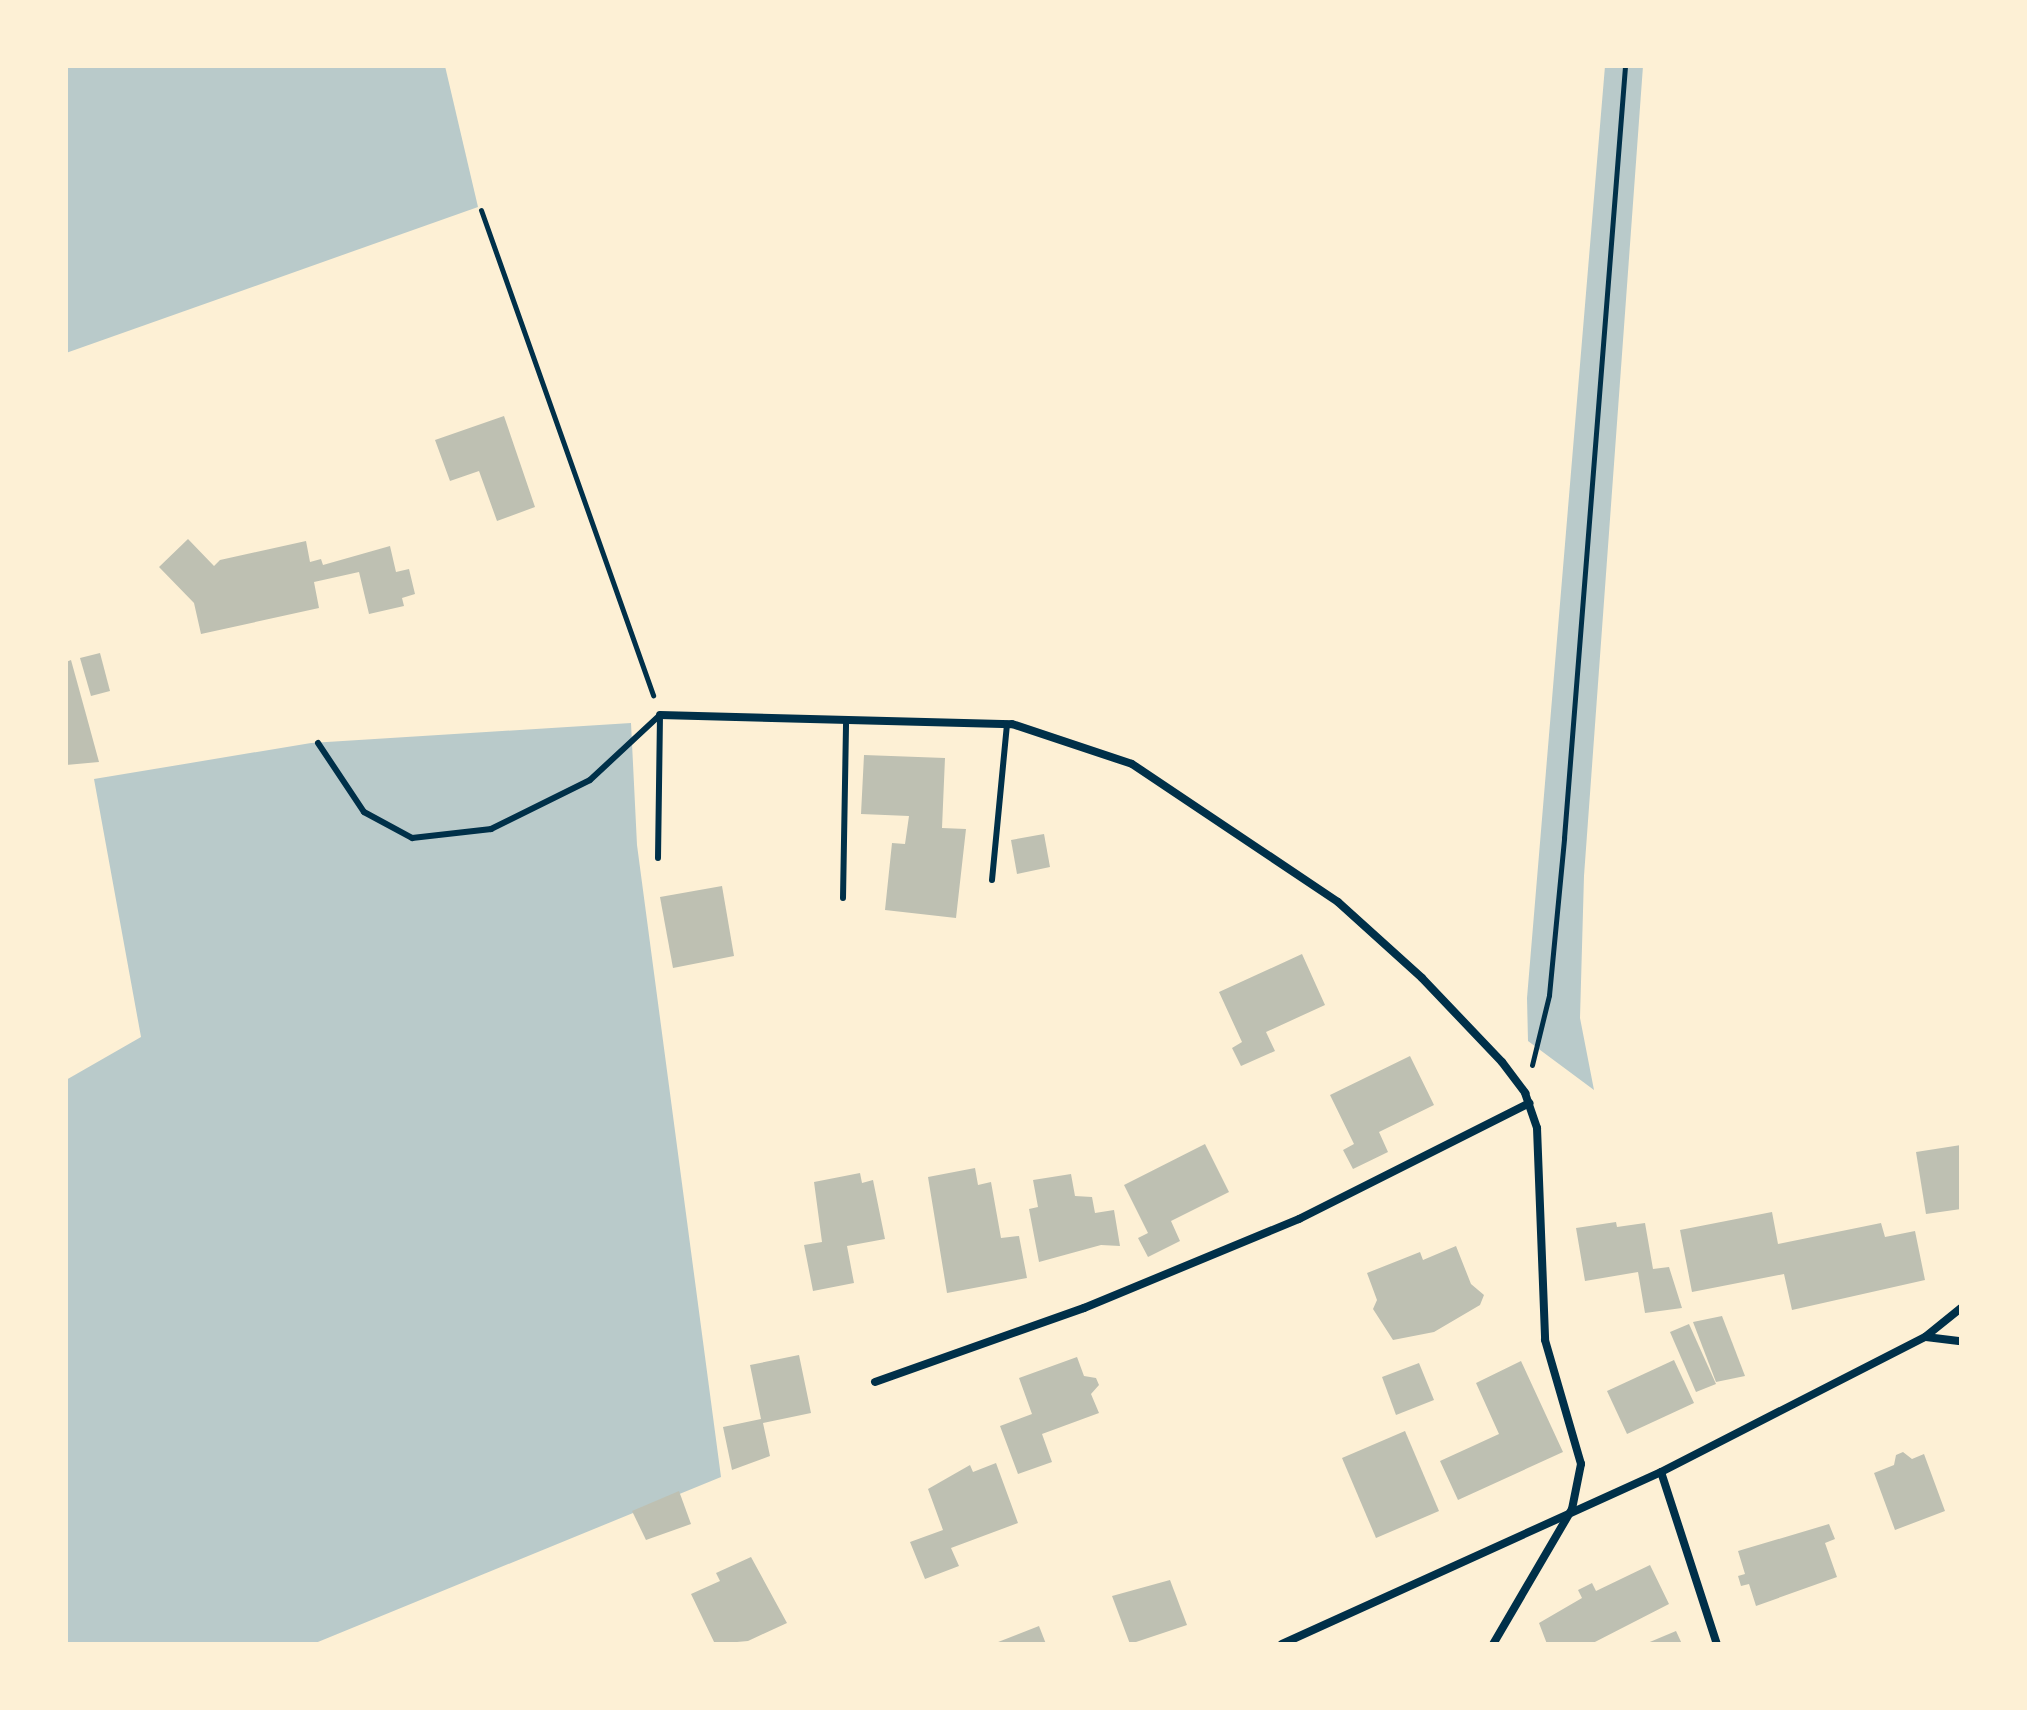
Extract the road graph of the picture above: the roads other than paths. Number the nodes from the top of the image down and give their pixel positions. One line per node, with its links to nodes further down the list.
1 (660, 715): 2 (street); 4 (lane); 5 (lane)
2 (846, 719): 3 (street); 7 (lane)
3 (1007, 724): 6 (lane); 8 (street)
4 (318, 743)
5 (658, 858)
6 (992, 880)
7 (843, 898)
8 (1530, 1103): 12 (street); 14 (street)
9 (1961, 1308): 10 (street)
10 (1925, 1337): 11 (street); 13 (street)
11 (1961, 1341)
12 (875, 1382)
13 (1661, 1472): 14 (street); 17 (street)
14 (1572, 1509): 15 (street); 16 (street)
15 (1282, 1644)
16 (1493, 1644)
17 (1717, 1644)

